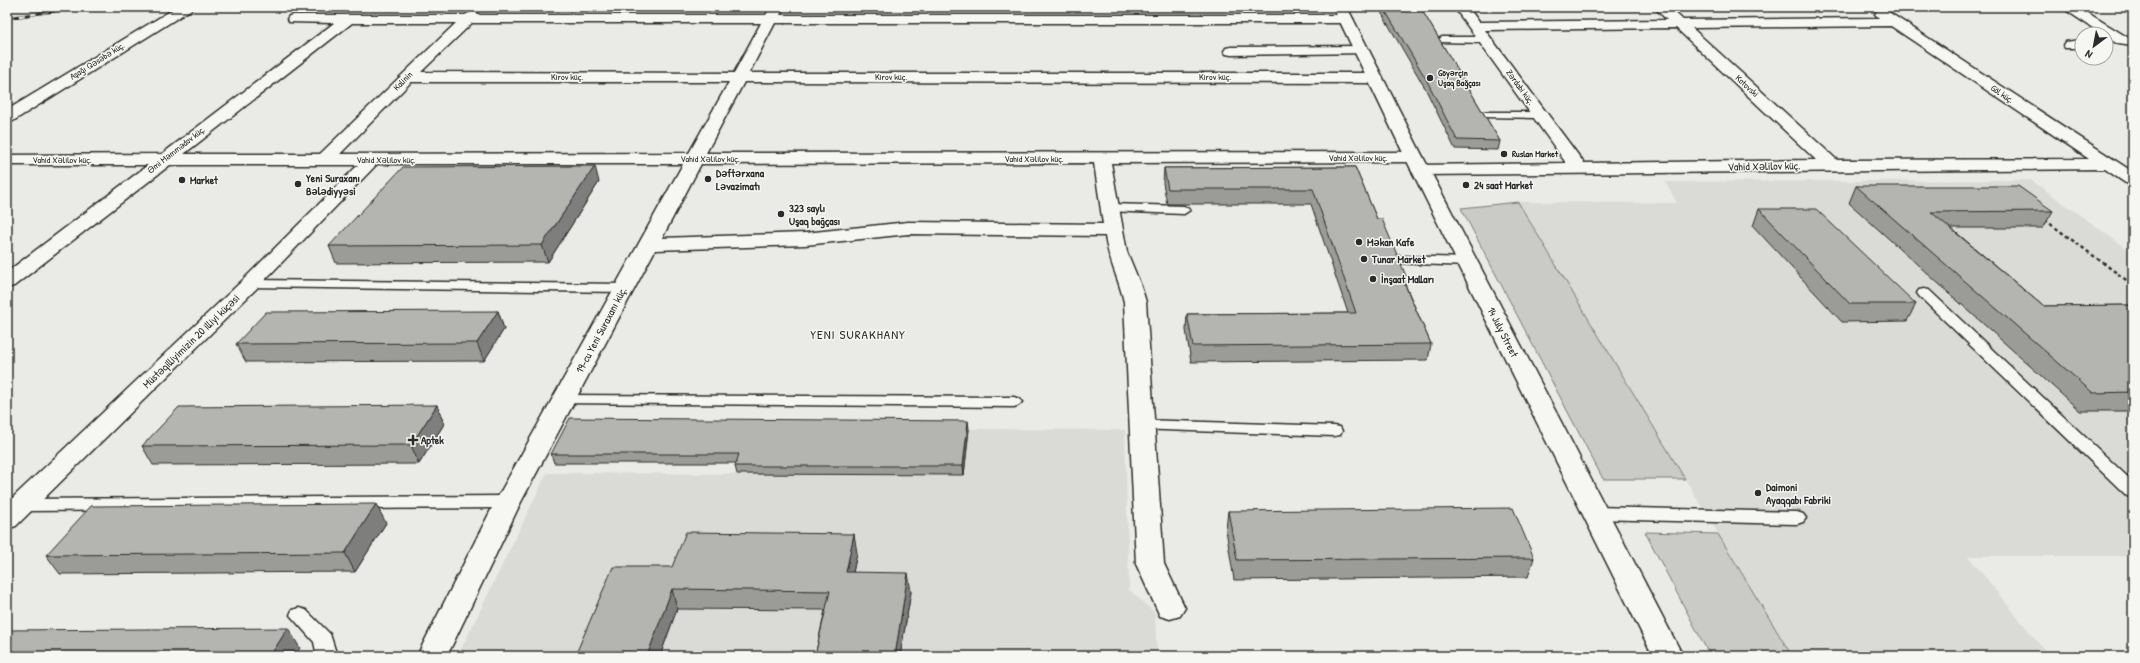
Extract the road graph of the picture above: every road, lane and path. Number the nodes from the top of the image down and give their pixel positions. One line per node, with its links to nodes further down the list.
1 (188, 7): 26 (street, Aşağı Qəsəbə küç.)
2 (483, 7): 11 (street, Kalinin)
3 (1461, 7): 14 (street, Zərdabi küç.)
4 (1661, 7): 13 (street, Kotovski)
5 (1872, 7): 12 (street, Göl küç.)
6 (2068, 7): 18 (street)
7 (773, 13): 8 (street); 11 (street); 22 (street, 19-cu Yeni Suraxanı küç.)
8 (1343, 13): 19 (street, 14 July Street)
9 (294, 19): 10 (street)
10 (347, 20): 11 (street); 27 (street, Əmi Məmmədov küç.)
11 (468, 20): 21 (street, Kalinin)
12 (1894, 22): 13 (street); 34 (street, Göl küç.)
13 (1680, 24): 14 (street); 35 (street, Kotovski)
14 (1475, 26): 16 (street, Zərdabi küç.)
15 (1442, 40): 16 (lane)
16 (1486, 40): 25 (street, Zərdabi küç.)
17 (2114, 42): 18 (street)
18 (2128, 42)
19 (1361, 50): 20 (street); 23 (street, 14 July Street)
20 (1231, 52)
21 (407, 77): 22 (street, Kirov küç.); 28 (street, Kalinin)
22 (739, 77): 23 (street, Kirov küç.); 29 (street, 19-cu Yeni Suraxanı küç.)
23 (1374, 78): 33 (street, 14 July Street)
24 (1484, 115): 25 (lane)
25 (1540, 115): 36 (street, Zərdabi küç.)
26 (7, 117)
27 (165, 159): 28 (street, Vahid Xəlilov küç.); 31 (street, Vahid Xəlilov küç.); 44 (street, Əmi Məmmədov küç.)
28 (325, 159): 32 (street, Vahid Xəlilov küç.)
29 (694, 159): 30 (street, Vahid Xəlilov küç.); 32 (street, Vahid Xəlilov küç.); 41 (street, 19-cu Yeni Suraxanı küç.)
30 (1102, 159): 33 (street, Vahid Xəlilov küç.); 40 (street)
31 (7, 160)
32 (372, 160): 45 (street, Müstəqilliyimizin 20 illiyi küçəsi)
33 (1417, 164): 36 (street, Vahid Xəlilov küç.); 43 (street, 14 July Street)
34 (2108, 164): 35 (street, Vahid Xəlilov küç.); 37 (street, Göl küç.)
35 (1832, 165): 36 (street, Vahid Xəlilov küç.)
36 (1579, 168)
37 (2133, 180)
38 (1184, 210): 40 (lane)
39 (2040, 216): 46 (path)
40 (1111, 219): 41 (street); 51 (street)
41 (647, 244): 47 (street, 19-cu Yeni Suraxanı küç.)
42 (1398, 260): 43 (lane)
43 (1467, 262): 56 (street, 14 July Street)
44 (7, 282)
45 (250, 284): 47 (lane); 55 (street, Müstəqilliyimizin 20 illiyi küçəsi)
46 (2133, 285)
47 (624, 288): 49 (street, 19-cu Yeni Suraxanı küç.)
48 (1924, 293): 53 (lane)
49 (563, 400): 50 (lane); 54 (street, 19-cu Yeni Suraxanı küç.)
50 (1014, 402)
51 (1141, 426): 52 (lane); 58 (street)
52 (1334, 431)
53 (2133, 492)
54 (508, 502): 55 (lane); 61 (street, 19-cu Yeni Suraxanı küç.)
55 (14, 512)
56 (1595, 513): 57 (lane); 62 (street, 14 July Street)
57 (1797, 518)
58 (1170, 608)
59 (299, 615): 60 (lane)
60 (327, 656)
61 (432, 656)
62 (1668, 656)

